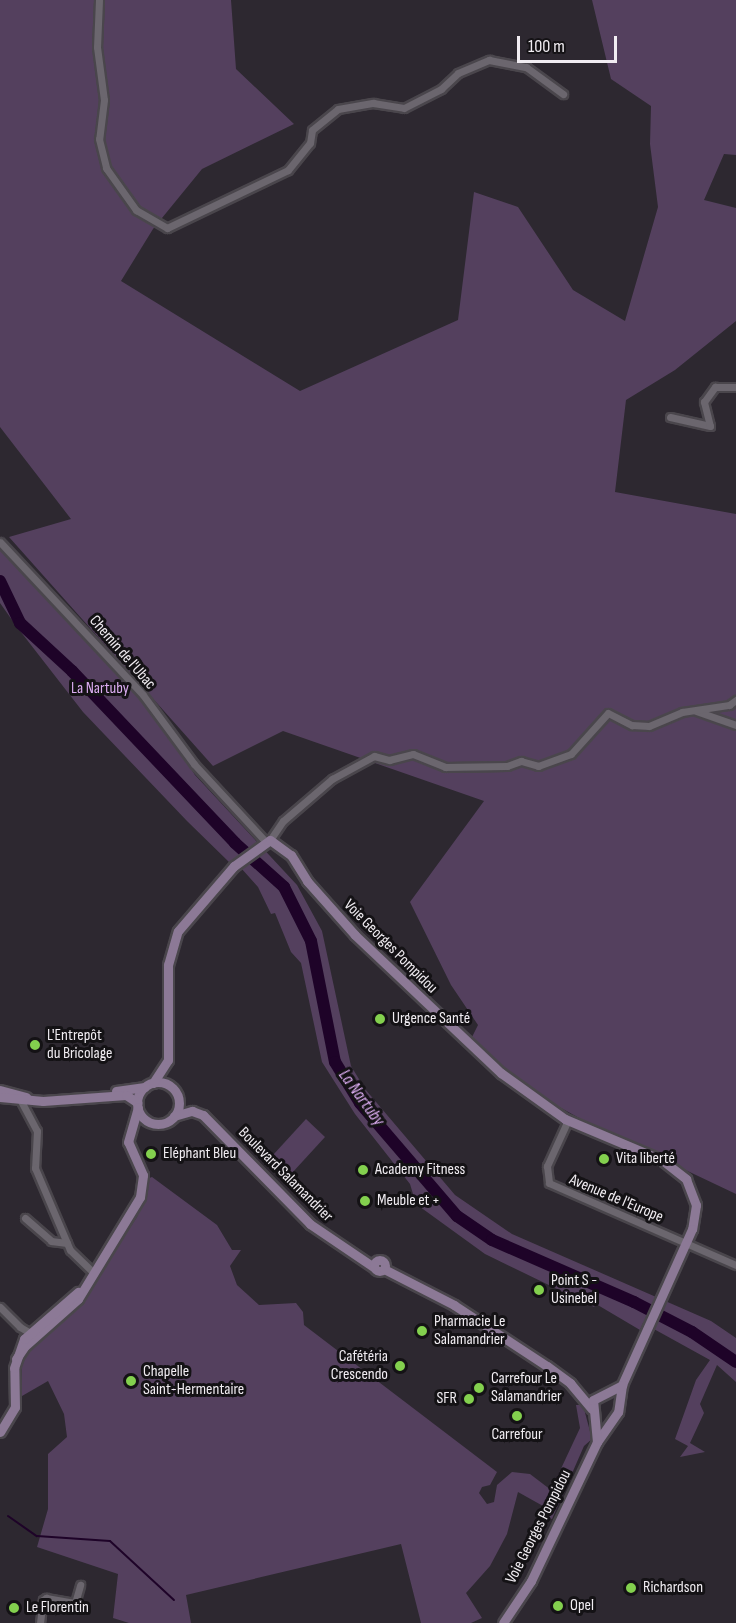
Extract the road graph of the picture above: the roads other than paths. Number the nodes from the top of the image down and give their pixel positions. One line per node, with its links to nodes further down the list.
1 (99, 0): 2 (street)
2 (563, 94)
3 (736, 387): 4 (street)
4 (670, 417)
5 (0, 542): 9 (street, Chemin de l'Ubac)
6 (736, 700): 7 (street)
7 (694, 711): 8 (street); 9 (street)
8 (736, 725)
9 (265, 841): 10 (street); 20 (street, Voie Georges Pompidou)
10 (166, 1066): 11 (street); 12 (street)
11 (149, 1085): 12 (street); 14 (street); 18 (street)
12 (172, 1087): 19 (street)
13 (0, 1090): 17 (street)
14 (102, 1095): 17 (street); 18 (street)
15 (0, 1097): 16 (street)
16 (21, 1101): 17 (street); 25 (street)
17 (52, 1101)
18 (138, 1105): 21 (street); 22 (street)
19 (174, 1116): 21 (street); 30 (street, Boulevard Salamandrier)
20 (568, 1120): 24 (street, Voie Georges Pompidou); 24 (street, Avenue de l'Europe)
21 (150, 1122): 22 (street)
22 (130, 1132): 27 (street)
23 (25, 1218): 25 (street)
24 (686, 1242): 26 (street, Avenue de l'Europe); 31 (street, Voie Georges Pompidou)
25 (67, 1243): 27 (street)
26 (736, 1265)
27 (93, 1272): 29 (street)
28 (0, 1307): 29 (street)
29 (34, 1334): 36 (street)
30 (570, 1383): 32 (street, Boulevard Salamandrier); 34 (street, Boulevard Salamandrier)
31 (622, 1385): 32 (street); 33 (street, Voie Georges Pompidou)
32 (602, 1393): 33 (street); 34 (street)
33 (620, 1405): 35 (street)
34 (592, 1411): 35 (street); 37 (street)
35 (612, 1419): 37 (street, Voie Georges Pompidou)
36 (0, 1432)
37 (597, 1442): 39 (street, Voie Georges Pompidou)
38 (80, 1585): 40 (street)
39 (505, 1622)
40 (40, 1623)

